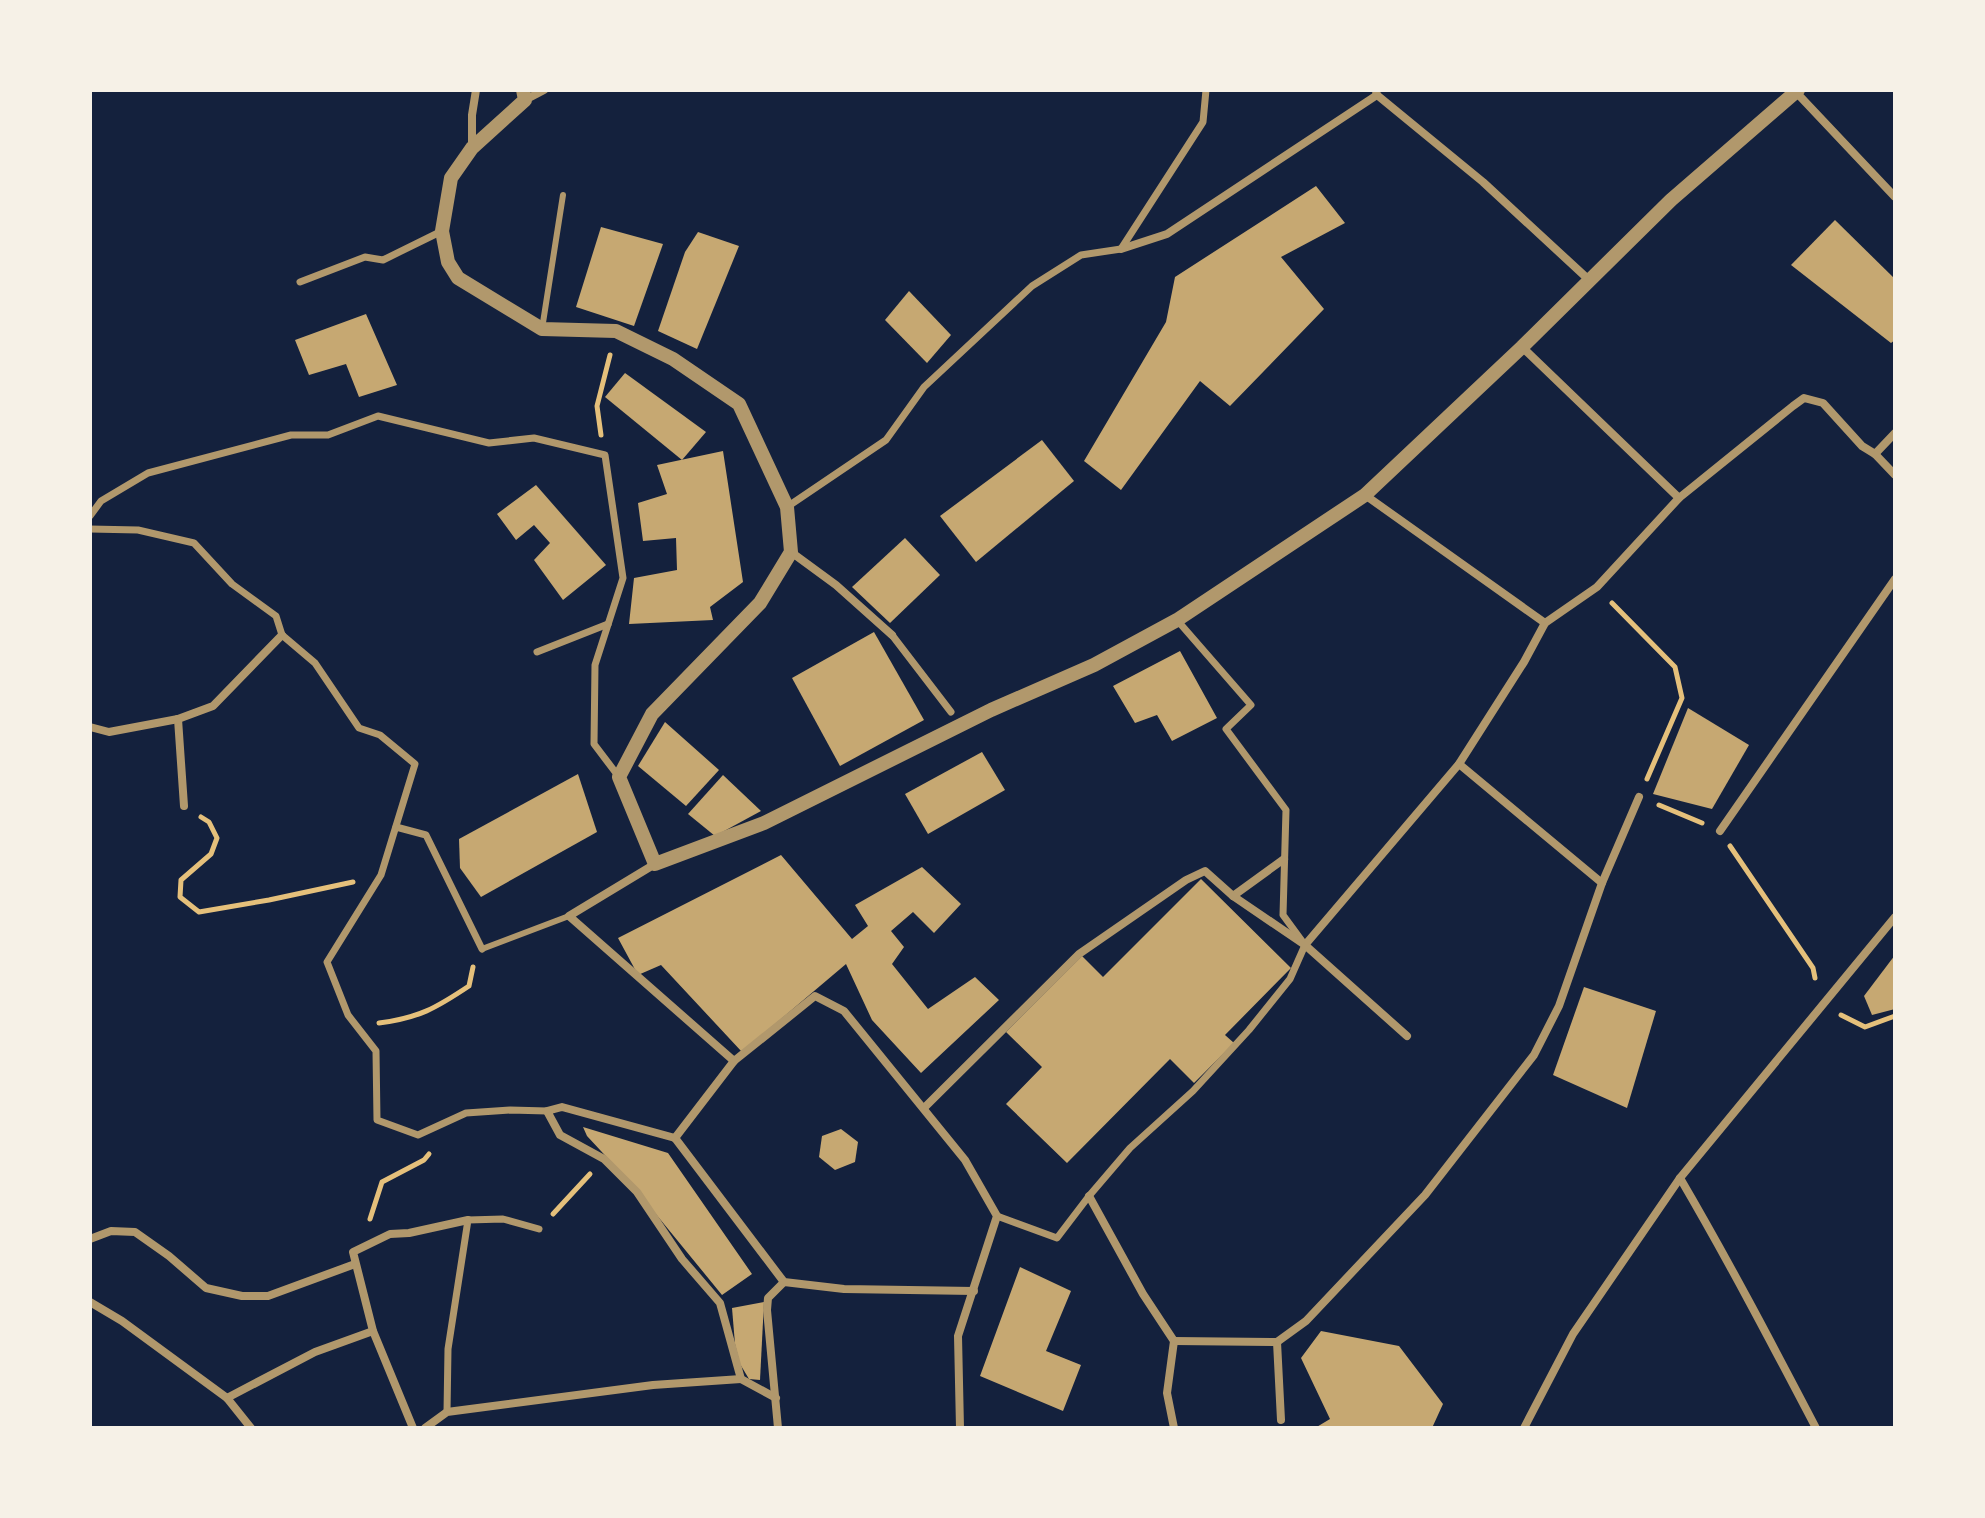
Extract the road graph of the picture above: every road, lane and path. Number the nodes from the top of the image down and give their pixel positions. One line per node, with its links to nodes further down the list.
1 (476, 90): 7 (street)
2 (544, 90): 6 (street)
3 (1206, 90): 11 (street)
4 (1796, 91): 9 (street); 12 (street)
5 (1377, 93): 11 (street); 12 (street)
6 (524, 95): 7 (street)
7 (472, 148): 10 (street)
8 (563, 195): 14 (lane)
9 (1895, 197)
10 (442, 231): 13 (street); 14 (street)
11 (1121, 249): 23 (street)
12 (1588, 279): 16 (street)
13 (300, 282)
14 (542, 329): 15 (street)
15 (616, 331): 19 (path); 23 (street)
16 (1522, 347): 21 (street); 22 (street)
17 (1895, 433): 18 (street)
18 (1875, 454): 20 (street); 22 (street)
19 (605, 455): 24 (street); 31 (street)
20 (1895, 475)
21 (1365, 495): 29 (street); 30 (street)
22 (1679, 498): 28 (street)
23 (787, 507): 26 (street)
24 (90, 516)
25 (90, 529): 32 (street)
26 (791, 552): 33 (street); 39 (street)
27 (1895, 579): 43 (street)
28 (1597, 587): 30 (street); 40 (path)
29 (1177, 620): 44 (street); 45 (street)
30 (1545, 623): 38 (street)
31 (608, 624): 34 (street); 39 (street)
32 (282, 635): 36 (street); 42 (street)
33 (892, 635): 35 (street)
34 (537, 652)
35 (951, 712)
36 (178, 719): 37 (street); 41 (street)
37 (90, 727)
38 (1459, 764): 47 (street); 51 (street)
39 (619, 777): 45 (street)
40 (1639, 797): 43 (path); 47 (street)
41 (184, 806): 46 (path)
42 (396, 827): 46 (street); 52 (street)
43 (1720, 831): 53 (path)
44 (1284, 859): 48 (street); 51 (street)
45 (655, 864): 49 (street)
46 (381, 875): 54 (street)
47 (1602, 883): 76 (street)
48 (1233, 896): 51 (street); 58 (street)
49 (569, 916): 52 (lane); 57 (street)
50 (1895, 917): 53 (street)
51 (1305, 945): 56 (street); 64 (street)
52 (482, 949): 54 (path)
53 (1821, 1006): 55 (path); 63 (street)
54 (348, 1015): 59 (street)
55 (1895, 1016)
56 (1407, 1036)
57 (734, 1061): 58 (street); 60 (street)
58 (924, 1108): 65 (street)
59 (547, 1111): 60 (street); 62 (street)
60 (675, 1138): 71 (street)
61 (432, 1151): 69 (path)
62 (604, 1159): 67 (path); 77 (street)
63 (1680, 1178): 88 (street); 89 (street)
64 (1089, 1196): 65 (street); 75 (street)
65 (997, 1216): 72 (street)
66 (468, 1220): 67 (street); 69 (street); 80 (street)
67 (539, 1229)
68 (90, 1239): 70 (street)
69 (353, 1252): 70 (street)
70 (355, 1264): 74 (street)
71 (784, 1282): 72 (street); 79 (street)
72 (974, 1291): 86 (street)
73 (90, 1302): 78 (street)
74 (373, 1331): 78 (street); 83 (street)
75 (1174, 1341): 76 (street); 87 (street)
76 (1277, 1342): 81 (street)
77 (741, 1379): 79 (street); 80 (street)
78 (227, 1398): 82 (street)
79 (776, 1398): 85 (street)
80 (447, 1412): 84 (street)
81 (1281, 1420)
82 (251, 1428)
83 (413, 1428)
84 (425, 1428)
85 (778, 1428)
86 (960, 1428)
87 (1174, 1428)
88 (1524, 1428)
89 (1816, 1428)

